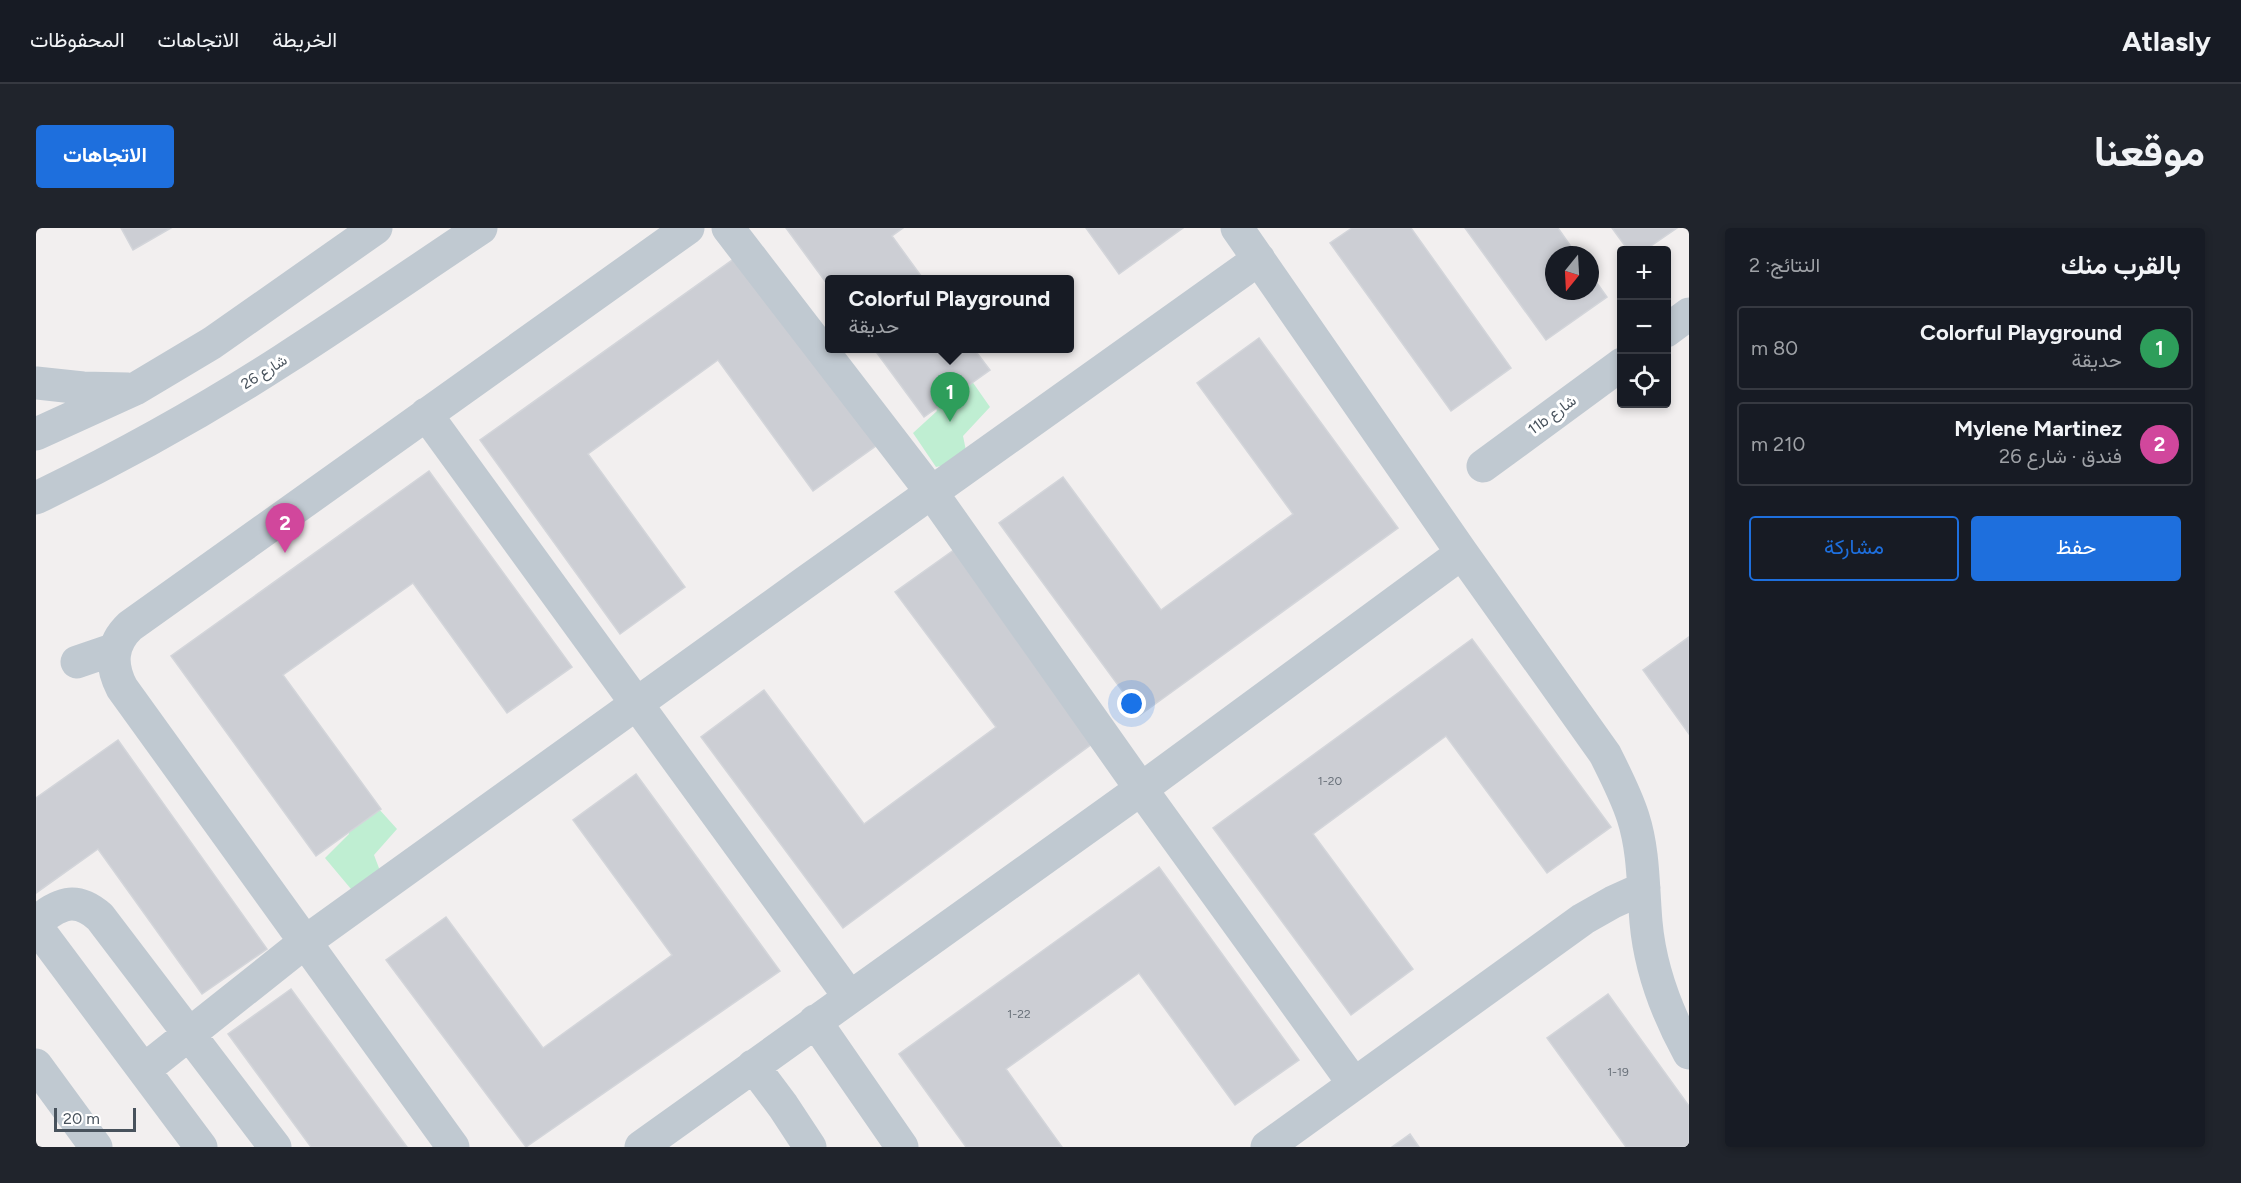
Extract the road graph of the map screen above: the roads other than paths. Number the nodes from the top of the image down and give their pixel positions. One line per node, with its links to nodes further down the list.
1 (376, 228): 11 (street)
2 (481, 228): 14 (street, شارع 26)
3 (688, 228): 12 (street)
4 (728, 228): 16 (street)
5 (1237, 228): 6 (street)
6 (1259, 260): 16 (street); 19 (street)
7 (1689, 315): 8 (street)
8 (1671, 328)
9 (1617, 368): 15 (street, 11b شارع)
10 (36, 383): 11 (street)
11 (135, 389): 13 (street)
12 (426, 414): 20 (street); 22 (street)
13 (36, 434)
14 (122, 455): 17 (street, شارع 26); 18 (street)
15 (1483, 466)
16 (932, 493): 22 (street); 23 (street)
17 (36, 498)
18 (36, 522)
19 (1462, 553): 23 (street); 24 (street)
20 (115, 649): 21 (street); 27 (street)
21 (76, 663)
22 (639, 704): 27 (street); 28 (street)
23 (1141, 789): 28 (street); 35 (street)
24 (1644, 888): 31 (street); 35 (street)
25 (36, 922): 30 (street)
26 (36, 926): 34 (street)
27 (305, 942): 30 (street); 40 (street)
28 (849, 996): 29 (street)
29 (815, 1021): 33 (street); 43 (street)
30 (188, 1035): 34 (street); 39 (street)
31 (1689, 1053)
32 (36, 1065): 37 (street)
33 (753, 1066): 41 (street); 42 (street)
34 (144, 1070): 38 (street)
35 (1354, 1084): 36 (street)
36 (1276, 1145)
37 (96, 1147)
38 (201, 1147)
39 (274, 1147)
40 (453, 1147)
41 (641, 1147)
42 (810, 1147)
43 (902, 1147)

